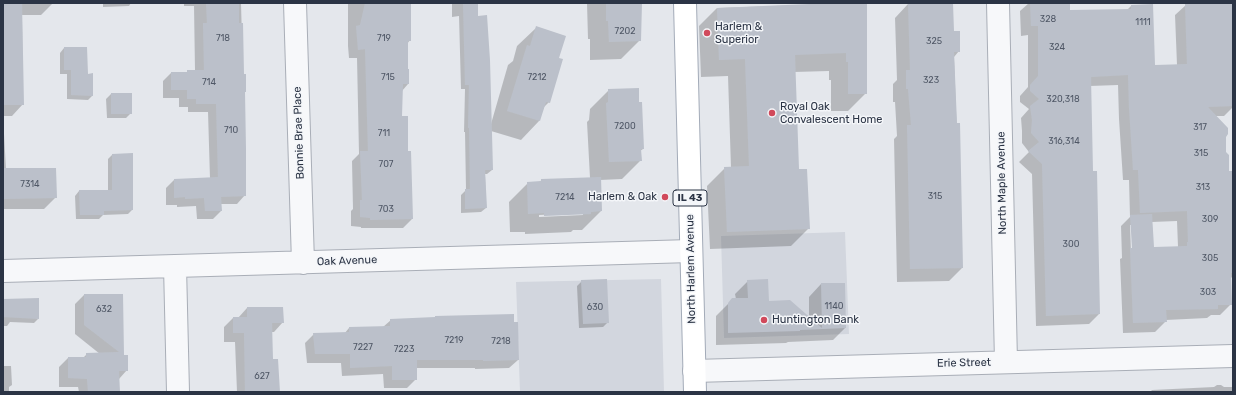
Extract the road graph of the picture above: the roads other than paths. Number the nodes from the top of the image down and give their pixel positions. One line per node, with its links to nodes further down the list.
1 (295, 3): 5 (street, Bonnie Brae Place)
2 (685, 3): 4 (main road, North Harlem Avenue / IL 43)
3 (998, 3): 9 (street, North Maple Avenue)
4 (691, 251): 5 (street, Oak Avenue); 10 (main road, North Harlem Avenue / IL 43)
5 (303, 262): 6 (street, Oak Avenue)
6 (175, 266): 7 (street, Oak Avenue); 11 (street)
7 (3, 271)
8 (1233, 356): 9 (street, Erie Street)
9 (1006, 362): 10 (street, Erie Street)
10 (694, 371): 12 (main road, North Harlem Avenue / IL 43)
11 (178, 392)
12 (695, 392)

